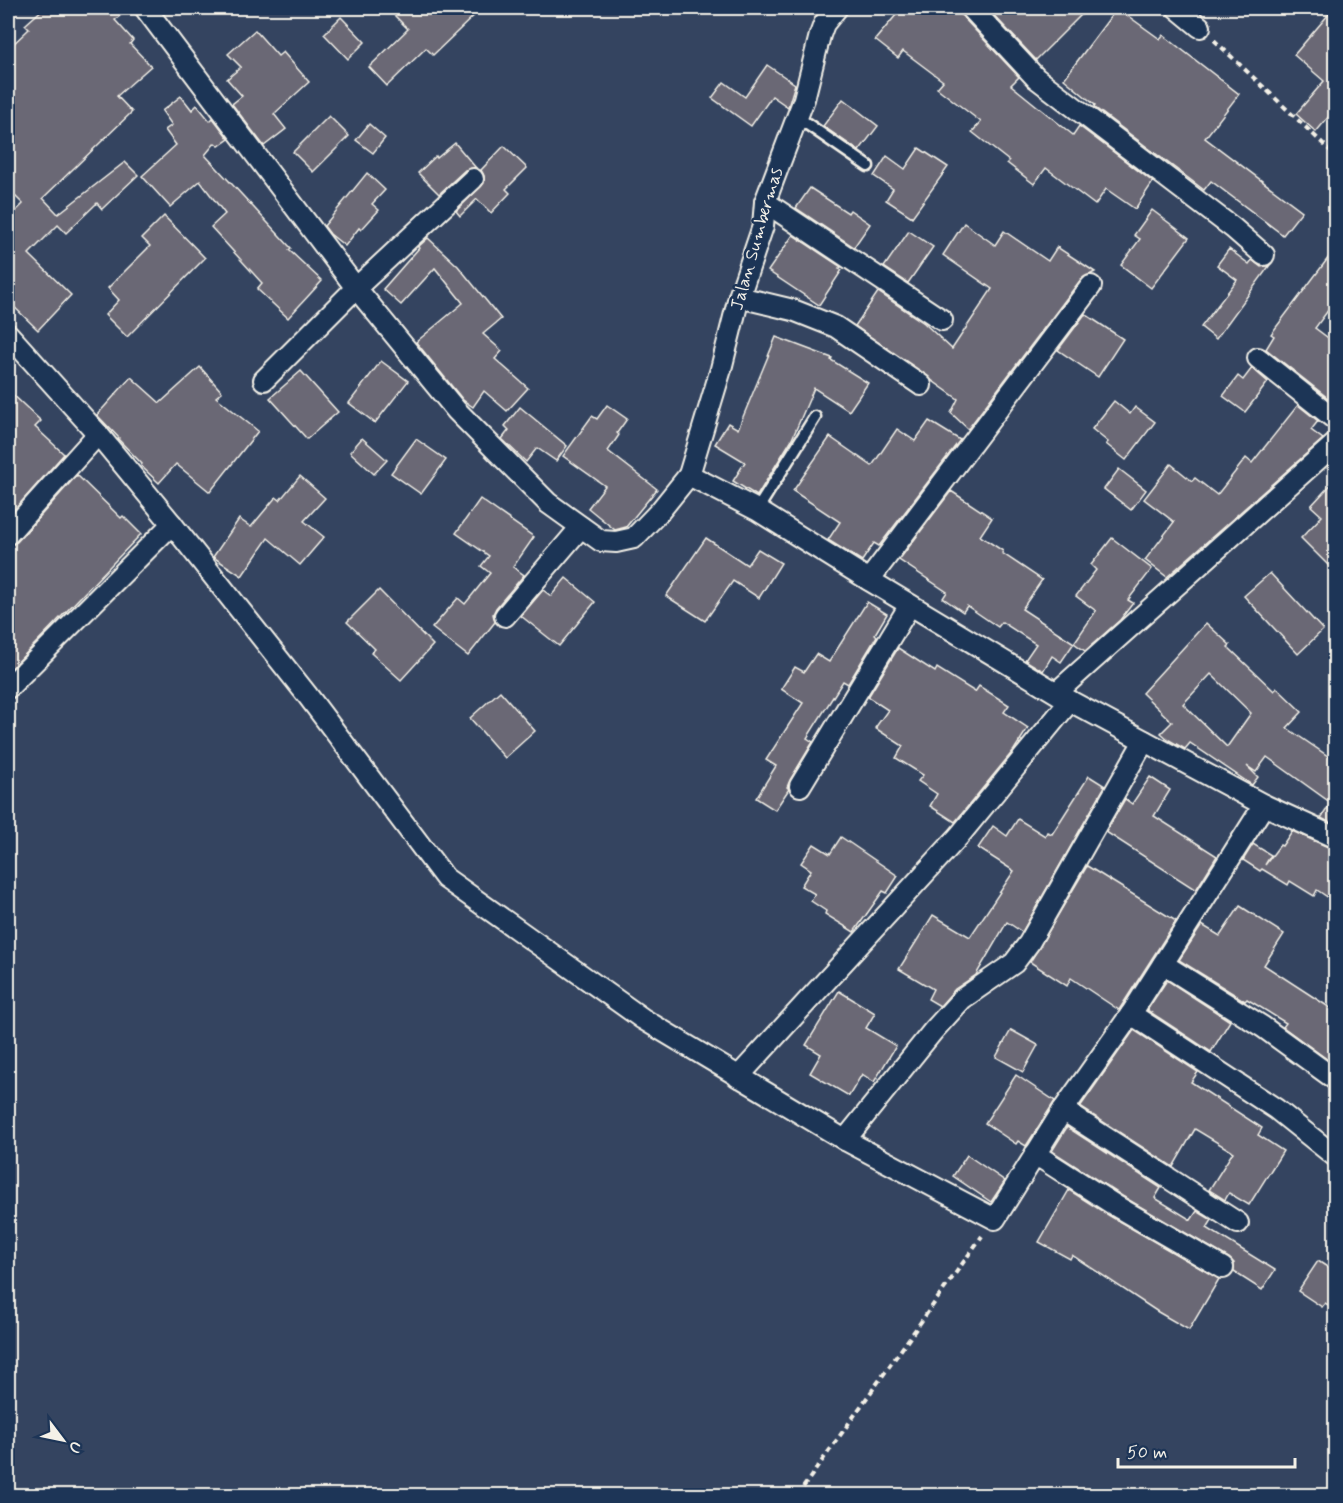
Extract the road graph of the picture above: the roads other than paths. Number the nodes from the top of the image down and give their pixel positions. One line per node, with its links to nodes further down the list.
1 (145, 8): 12 (street)
2 (837, 8): 6 (street, Jalan Sumbermas)
3 (971, 8): 10 (street)
4 (1177, 8): 5 (street)
5 (1200, 27)
6 (797, 117): 7 (lane); 9 (street, Jalan Sumbermas)
7 (868, 166)
8 (472, 179): 12 (street)
9 (765, 202): 13 (street, Jalan Sumbermas); 14 (street)
10 (1264, 255)
11 (1091, 286): 28 (street)
12 (356, 288): 17 (street); 26 (street)
13 (739, 297): 18 (street); 23 (street, Jalan Sumbermas)
14 (942, 320)
15 (8, 334): 21 (street)
16 (1258, 358): 20 (street)
17 (264, 380)
18 (921, 386)
19 (815, 417): 24 (lane)
20 (1335, 420)
21 (98, 434): 25 (street); 27 (street)
22 (1335, 443): 32 (street)
23 (689, 475): 24 (street); 26 (street)
24 (757, 510): 28 (street)
25 (172, 524): 31 (street); 39 (street)
26 (581, 527): 30 (street)
27 (8, 534)
28 (869, 580): 29 (street)
29 (910, 605): 32 (street); 34 (street)
30 (505, 616)
31 (8, 688)
32 (1063, 697): 33 (street); 39 (street)
33 (1144, 741): 35 (street); 42 (street)
34 (800, 786)
35 (1264, 805): 36 (street); 37 (street)
36 (1335, 838)
37 (1163, 964): 38 (street); 40 (street)
38 (1131, 1014): 41 (street); 44 (street)
39 (738, 1077): 42 (street)
40 (1335, 1080)
41 (1063, 1110): 43 (street); 45 (street)
42 (845, 1140): 43 (street)
43 (1035, 1154): 46 (street)
44 (1335, 1157)
45 (1238, 1223)
46 (1223, 1268)

